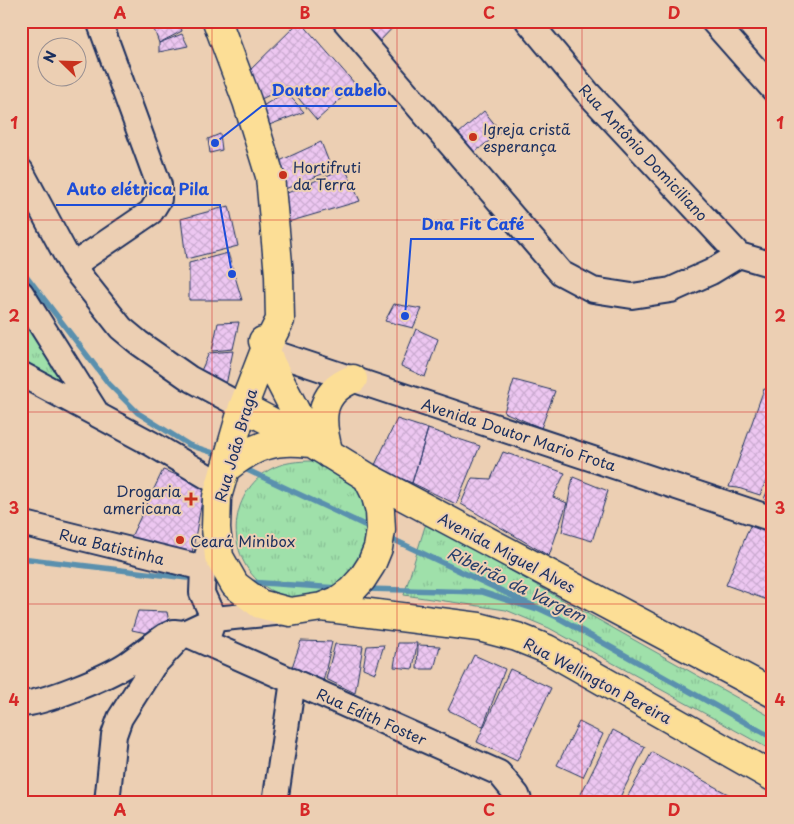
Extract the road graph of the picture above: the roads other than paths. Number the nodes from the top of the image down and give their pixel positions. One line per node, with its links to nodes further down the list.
1 (99, 21): 11 (street)
2 (201, 21): 13 (main road)
3 (217, 21): 13 (main road, Rua João Braga)
4 (345, 21): 9 (street)
5 (528, 21): 9 (street, Rua Antônio Domiciliano)
6 (713, 21): 7 (street)
7 (773, 89)
8 (21, 171): 11 (street)
9 (739, 254): 10 (street, Rua Antônio Domiciliano)
10 (773, 265)
11 (72, 266): 16 (street)
12 (21, 293): 17 (street)
13 (266, 350): 15 (street, Avenida Doutor Mario Frota); 16 (main road, Rua João Braga); 18 (main road)
14 (21, 374): 17 (street)
15 (353, 379): 18 (main road); 21 (street, Avenida Doutor Mario Frota)
16 (243, 407): 18 (main road, Avenida Miguel Alves); 20 (main road, Rua João Braga)
17 (97, 413): 20 (street)
18 (321, 448): 19 (main road, Avenida Miguel Alves); 20 (main road)
19 (366, 477): 25 (main road, Rua João Braga); 31 (main road, Avenida Miguel Alves)
20 (221, 483): 23 (main road, Rua João Braga)
21 (773, 519)
22 (21, 524): 24 (street, Rua Batistinha)
23 (216, 528): 24 (street); 26 (main road, Rua João Braga)
24 (203, 568): 27 (street)
25 (322, 607): 26 (main road, Rua João Braga); 33 (main road, Rua Wellington Pereira)
26 (290, 612): 27 (street)
27 (214, 619): 28 (street); 29 (street)
28 (184, 633): 29 (street, Rua Edith Foster); 32 (street); 34 (street)
29 (212, 645): 30 (street, Rua Edith Foster)
30 (293, 681): 35 (street); 36 (street, Rua Edith Foster)
31 (773, 693)
32 (21, 704)
33 (773, 777)
34 (107, 803)
35 (275, 803)
36 (520, 803)

